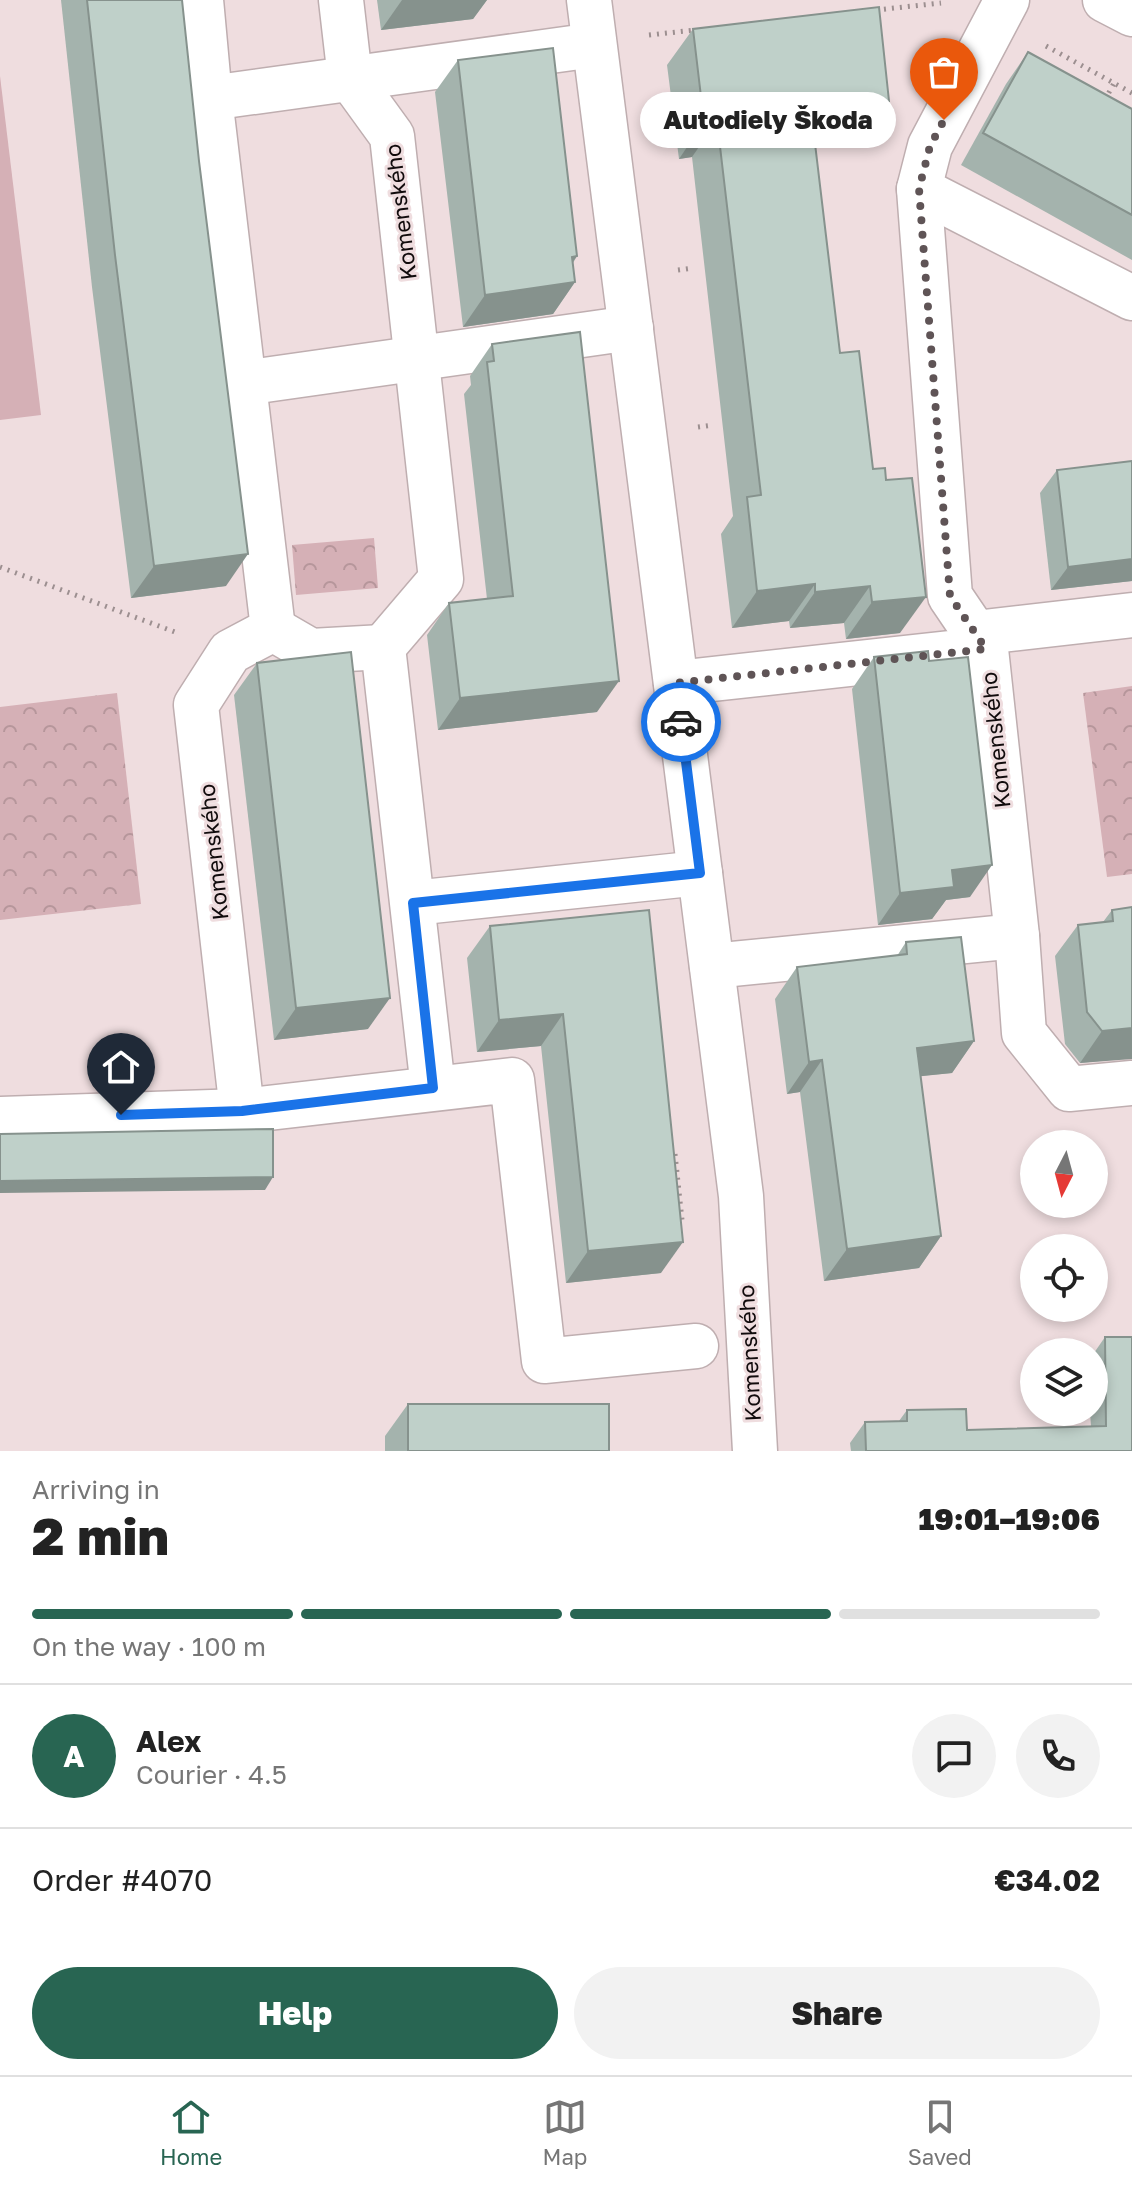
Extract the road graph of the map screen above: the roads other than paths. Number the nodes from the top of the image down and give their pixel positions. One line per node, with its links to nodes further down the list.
1 (201, 0): 9 (street)
2 (341, 0): 8 (street, Komenského)
3 (589, 0): 7 (street, Komenského)
4 (1007, 0): 10 (street, Komenského)
5 (1105, 0): 6 (street)
6 (1132, 14)
7 (594, 45): 8 (street); 12 (street, Komenského)
8 (350, 78): 9 (street); 13 (street, Komenského)
9 (210, 98): 14 (street)
10 (919, 189): 11 (street); 17 (street, Komenského)
11 (1132, 298)
12 (631, 328): 13 (street); 19 (street, Komenského)
13 (417, 359): 14 (street); 18 (street, Komenského)
14 (244, 383): 16 (street)
15 (1132, 615): 17 (street)
16 (273, 629): 18 (street); 26 (street, Komenského)
17 (980, 641): 19 (street); 22 (street, Komenského)
18 (383, 647): 21 (street)
19 (676, 683): 20 (street, Komenského)
20 (700, 873): 21 (street); 23 (street, Komenského)
21 (413, 903): 25 (street)
22 (1017, 936): 23 (street); 24 (street, Komenského)
23 (712, 966): 29 (street, Komenského)
24 (1132, 1083)
25 (433, 1088): 26 (street); 28 (street)
26 (242, 1111): 27 (street)
27 (0, 1119)
28 (696, 1346)
29 (755, 1451)

